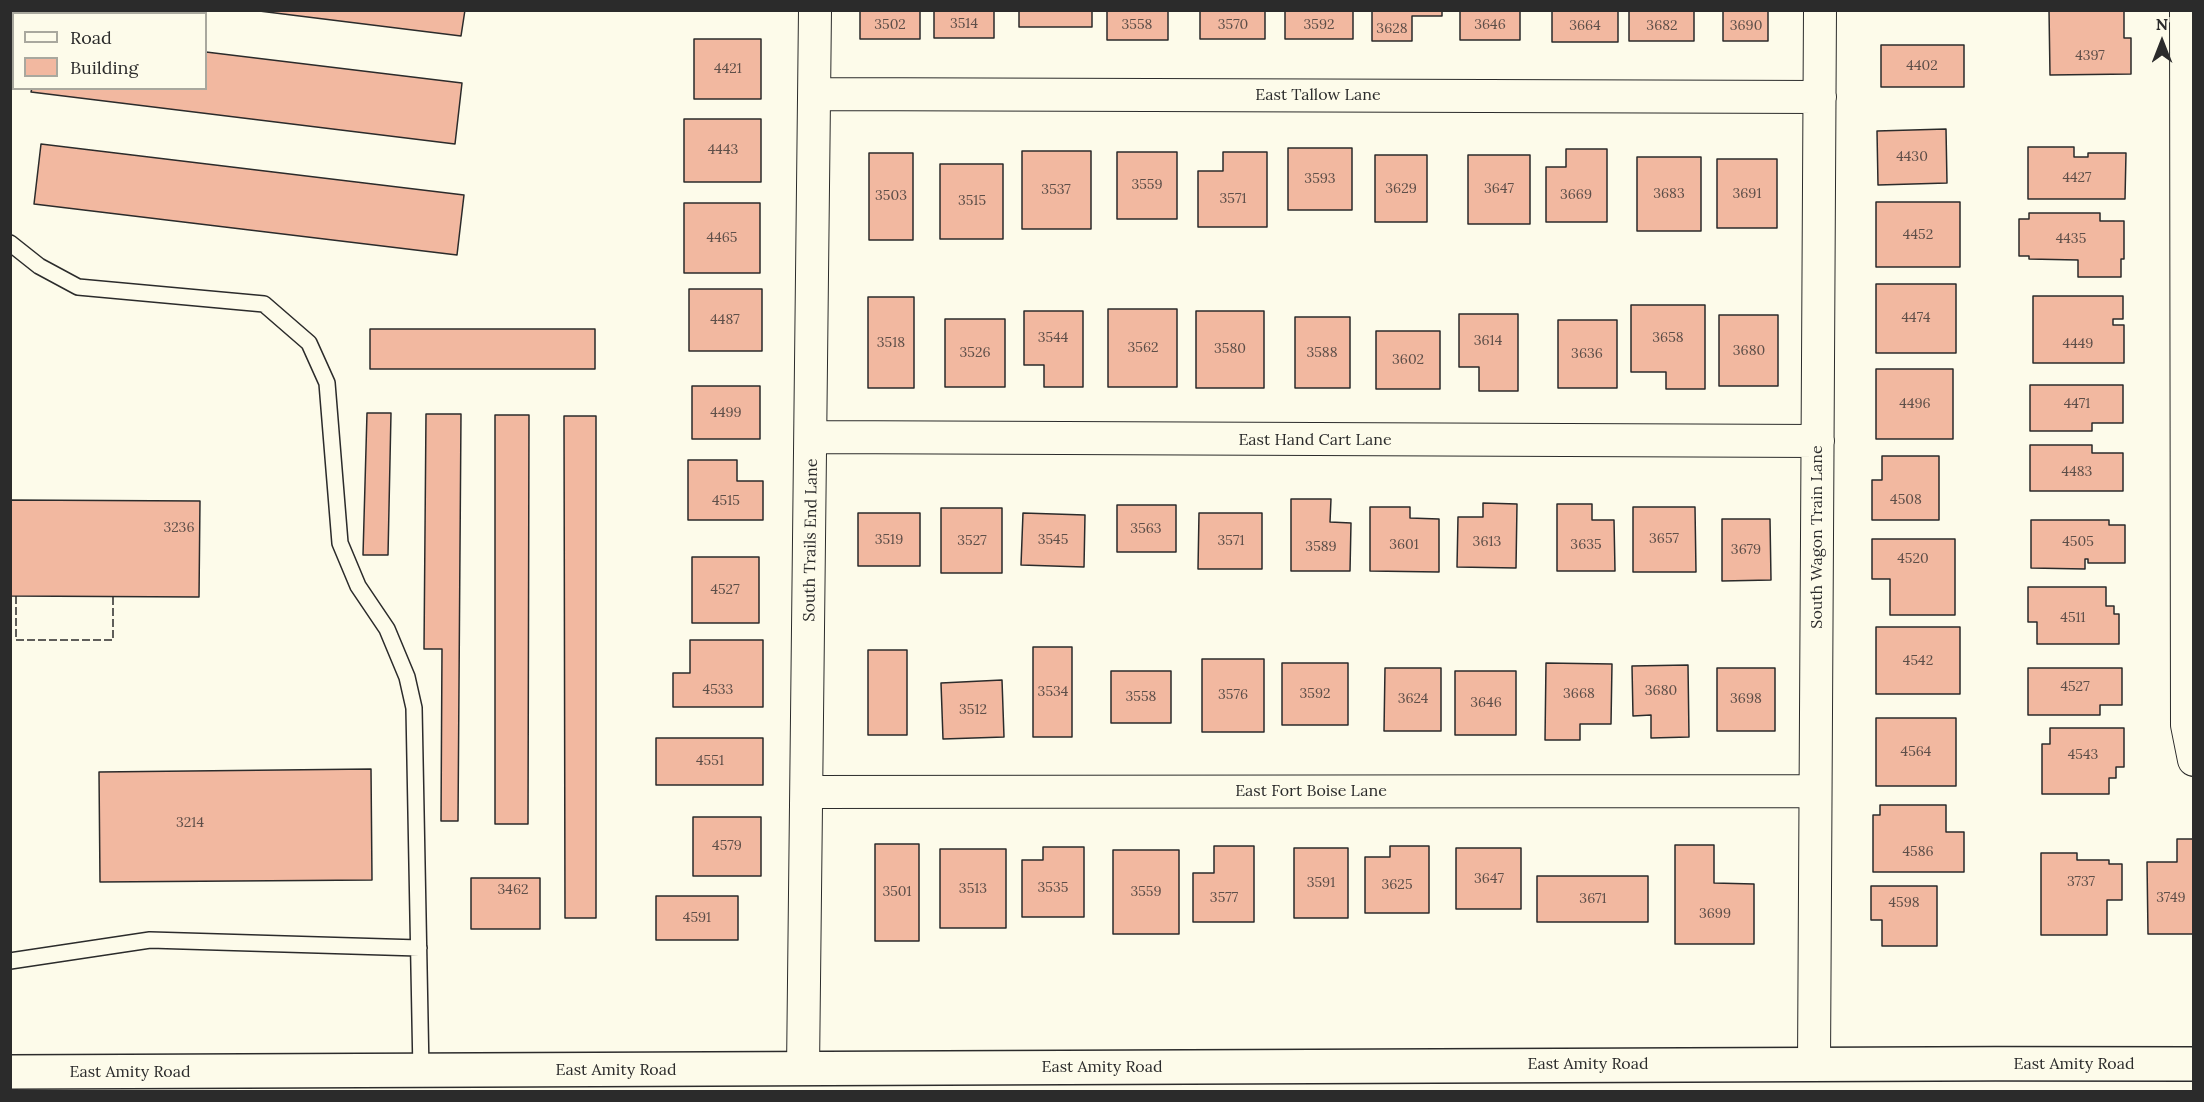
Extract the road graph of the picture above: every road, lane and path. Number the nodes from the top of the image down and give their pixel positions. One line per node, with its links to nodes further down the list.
1 (815, 10): 4 (street, South Trails End Lane)
2 (1820, 10): 5 (street, South Wagon Train Lane)
3 (2186, 10): 9 (street)
4 (815, 93): 5 (street, East Tallow Lane); 7 (street, South Trails End Lane)
5 (1820, 97): 8 (street, South Wagon Train Lane)
6 (10, 243): 12 (lane)
7 (812, 437): 8 (street, East Hand Cart Lane); 11 (street, South Trails End Lane)
8 (1818, 441): 10 (street, South Wagon Train Lane)
9 (2193, 760)
10 (1815, 790): 11 (street, East Fort Boise Lane); 14 (street, South Wagon Train Lane)
11 (807, 792): 16 (street, South Trails End Lane)
12 (419, 948): 13 (lane); 18 (lane)
13 (10, 961)
14 (1814, 1063): 15 (street, East Amity Road); 16 (street, East Amity Road)
15 (2193, 1065)
16 (803, 1069): 18 (street, East Amity Road)
17 (10, 1072): 18 (street, East Amity Road)
18 (421, 1072)

